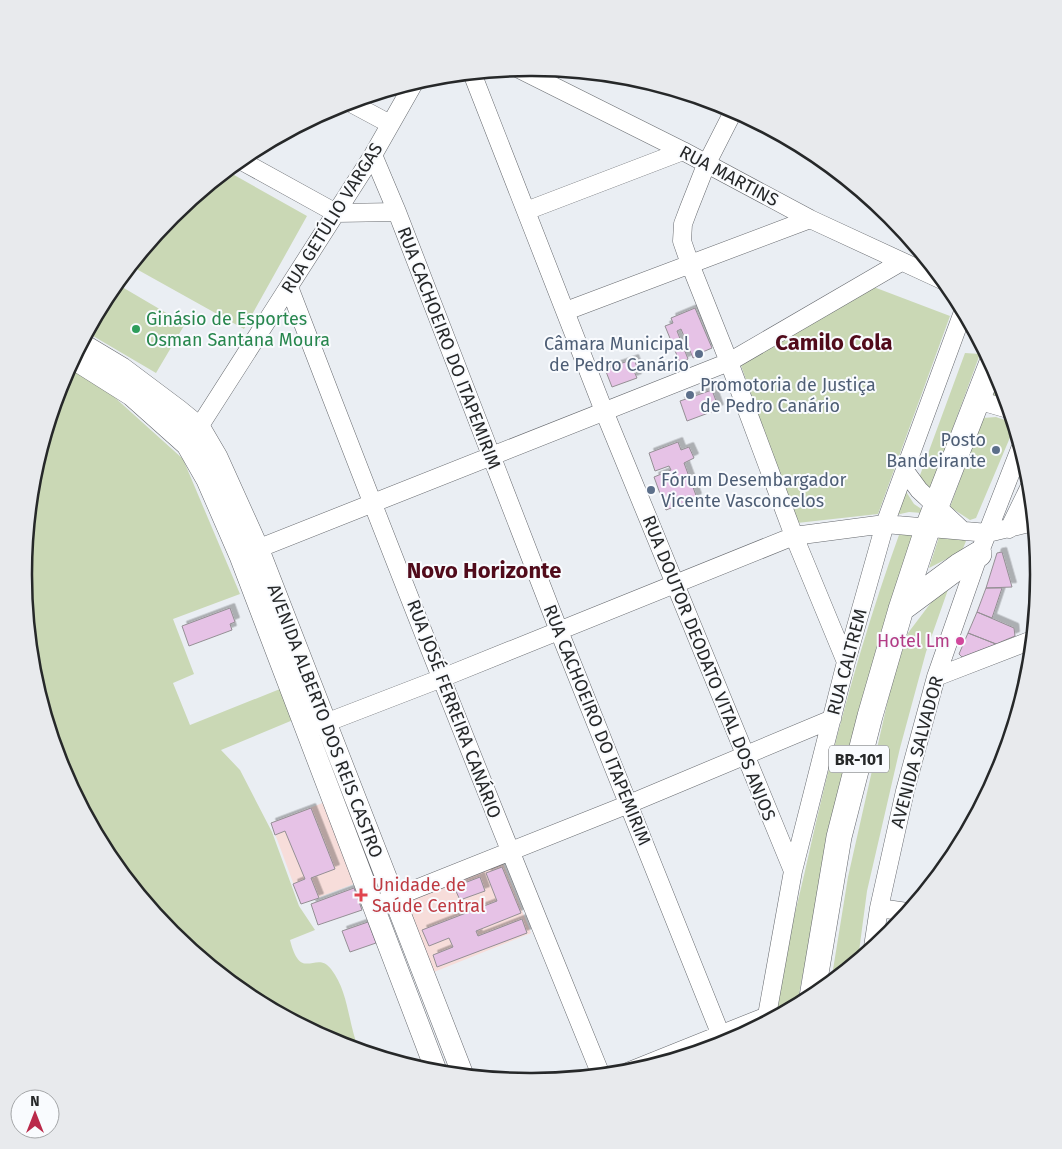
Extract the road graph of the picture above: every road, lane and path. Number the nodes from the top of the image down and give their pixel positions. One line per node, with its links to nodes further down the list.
1 (534, 76): 7 (street, RUA MARTINS)
2 (474, 79): 11 (street, RUA DOUTOR DEODATO VITAL DOS ANJOS)
3 (409, 91): 6 (street, RUA GETÚLIO VARGAS)
4 (358, 107): 6 (street)
5 (730, 117): 10 (street)
6 (390, 124): 8 (street, RUA GETÚLIO VARGAS)
7 (683, 151): 10 (street, RUA MARTINS); 11 (street)
8 (373, 155): 12 (street, RUA CACHOEIRO DO ITAPEMIRIM); 13 (street, RUA GETÚLIO VARGAS)
9 (248, 164): 13 (street)
10 (706, 165): 14 (street, RUA MARTINS); 16 (street)
11 (526, 211): 19 (street, RUA DOUTOR DEODATO VITAL DOS ANJOS)
12 (397, 212): 13 (street); 30 (street, RUA CACHOEIRO DO ITAPEMIRIM)
13 (336, 213): 18 (street, RUA GETÚLIO VARGAS)
14 (810, 219): 15 (street, RUA MARTINS); 16 (street)
15 (901, 262): 17 (street, RUA MARTINS); 22 (street)
16 (690, 264): 19 (street); 22 (street)
17 (928, 274)
18 (289, 286): 28 (street, RUA GETÚLIO VARGAS); 34 (street, RUA JOSÉ FERREIRA CANÁRIO)
19 (566, 312): 27 (street, RUA DOUTOR DEODATO VITAL DOS ANJOS)
20 (960, 320): 32 (street, RUA CALTREM)
21 (87, 347): 28 (main road)
22 (729, 362): 27 (street); 39 (street)
23 (80, 363): 29 (main road, AVENIDA ALBERTO DOS REIS CASTRO)
24 (987, 374): 25 (highway, BR-101)
25 (977, 400): 26 (street); 35 (highway, BR-101)
26 (1000, 407)
27 (604, 411): 30 (street); 42 (street, RUA DOUTOR DEODATO VITAL DOS ANJOS)
28 (200, 428): 29 (street, RUA GETÚLIO VARGAS); 41 (main road, AVENIDA ALBERTO DOS REIS CASTRO)
29 (187, 444): 41 (main road, AVENIDA ALBERTO DOS REIS CASTRO)
30 (491, 456): 34 (street); 44 (street, RUA CACHOEIRO DO ITAPEMIRIM)
31 (1016, 459): 40 (street, AVENIDA SALVADOR)
32 (905, 471): 35 (street); 36 (street, RUA CALTREM)
33 (1024, 501): 38 (street)
34 (372, 504): 41 (street); 48 (street, RUA JOSÉ FERREIRA CANÁRIO)
35 (932, 516): 36 (street); 40 (street); 43 (highway, BR-101)
36 (885, 524): 39 (street); 46 (street, RUA CALTREM)
37 (1026, 524): 38 (street)
38 (1010, 529): 40 (street)
39 (794, 536): 42 (street); 46 (street)
40 (984, 544): 43 (highway); 47 (street, AVENIDA SALVADOR)
41 (249, 552): 50 (main road, AVENIDA ALBERTO DOS REIS CASTRO)
42 (675, 584): 44 (street); 51 (street, RUA DOUTOR DEODATO VITAL DOS ANJOS)
43 (901, 609): 60 (highway, BR-101)
44 (559, 630): 48 (street); 52 (street, RUA CACHOEIRO DO ITAPEMIRIM)
45 (1025, 643): 47 (street)
46 (846, 662): 49 (street, RUA CALTREM)
47 (936, 677): 57 (street, AVENIDA SALVADOR)
48 (442, 678): 50 (street); 53 (street, RUA JOSÉ FERREIRA CANÁRIO)
49 (832, 719): 51 (street); 54 (street, RUA CALTREM)
50 (316, 727): 55 (main road, AVENIDA ALBERTO DOS REIS CASTRO); 56 (main road, AVENIDA ALBERTO DOS REIS CASTRO)
51 (745, 757): 52 (street); 54 (street, RUA DOUTOR DEODATO VITAL DOS ANJOS)
52 (629, 804): 53 (street); 62 (street, RUA CACHOEIRO DO ITAPEMIRIM)
53 (509, 851): 55 (street); 65 (street, RUA JOSÉ FERREIRA CANÁRIO)
54 (793, 871): 61 (street, RUA CALTREM)
55 (393, 898): 56 (street); 64 (main road, AVENIDA ALBERTO DOS REIS CASTRO)
56 (372, 906): 63 (main road, AVENIDA ALBERTO DOS REIS CASTRO)
57 (879, 908): 58 (street); 59 (street, AVENIDA SALVADOR)
58 (899, 911)
59 (875, 935)
60 (814, 985)
61 (767, 1013)
62 (721, 1035)
63 (433, 1063)
64 (460, 1068)
65 (598, 1069)

